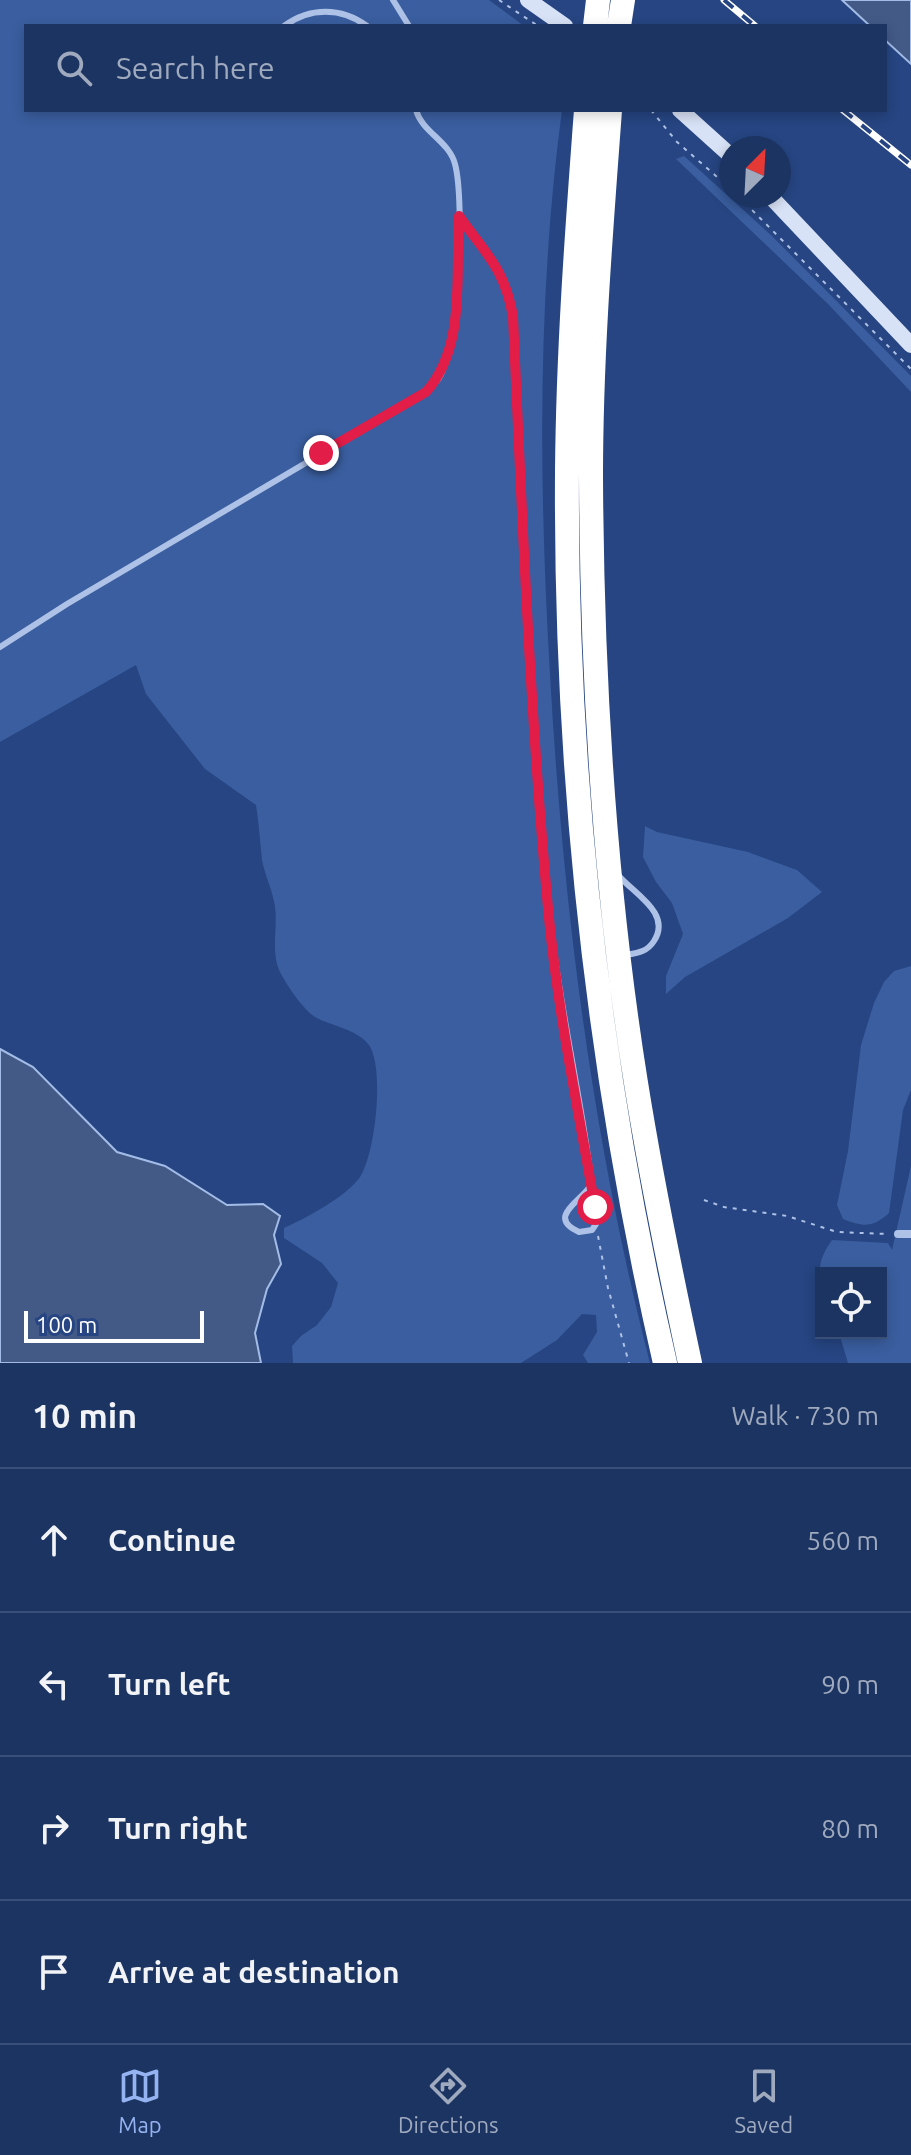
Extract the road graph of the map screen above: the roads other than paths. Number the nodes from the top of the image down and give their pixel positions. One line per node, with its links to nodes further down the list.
1 (393, 0): 7 (lane)
2 (528, 0): 8 (main road)
3 (623, 0): 4 (highway)
4 (602, 19)
5 (287, 24): 6 (lane)
6 (363, 24)
7 (408, 24)
8 (562, 24)
9 (416, 112): 15 (lane)
10 (586, 112): 19 (highway)
11 (610, 112): 18 (highway)
12 (682, 112): 13 (main road)
13 (719, 145)
14 (781, 208): 16 (main road)
15 (459, 216): 17 (lane); 20 (lane)
16 (911, 345)
17 (0, 647)
18 (609, 863): 19 (highway); 19 (lane)
19 (607, 957): 23 (highway); 24 (highway)
20 (591, 1185): 20 (lane)
21 (898, 1234): 22 (street)
22 (911, 1234)
23 (665, 1363)
24 (690, 1363)

